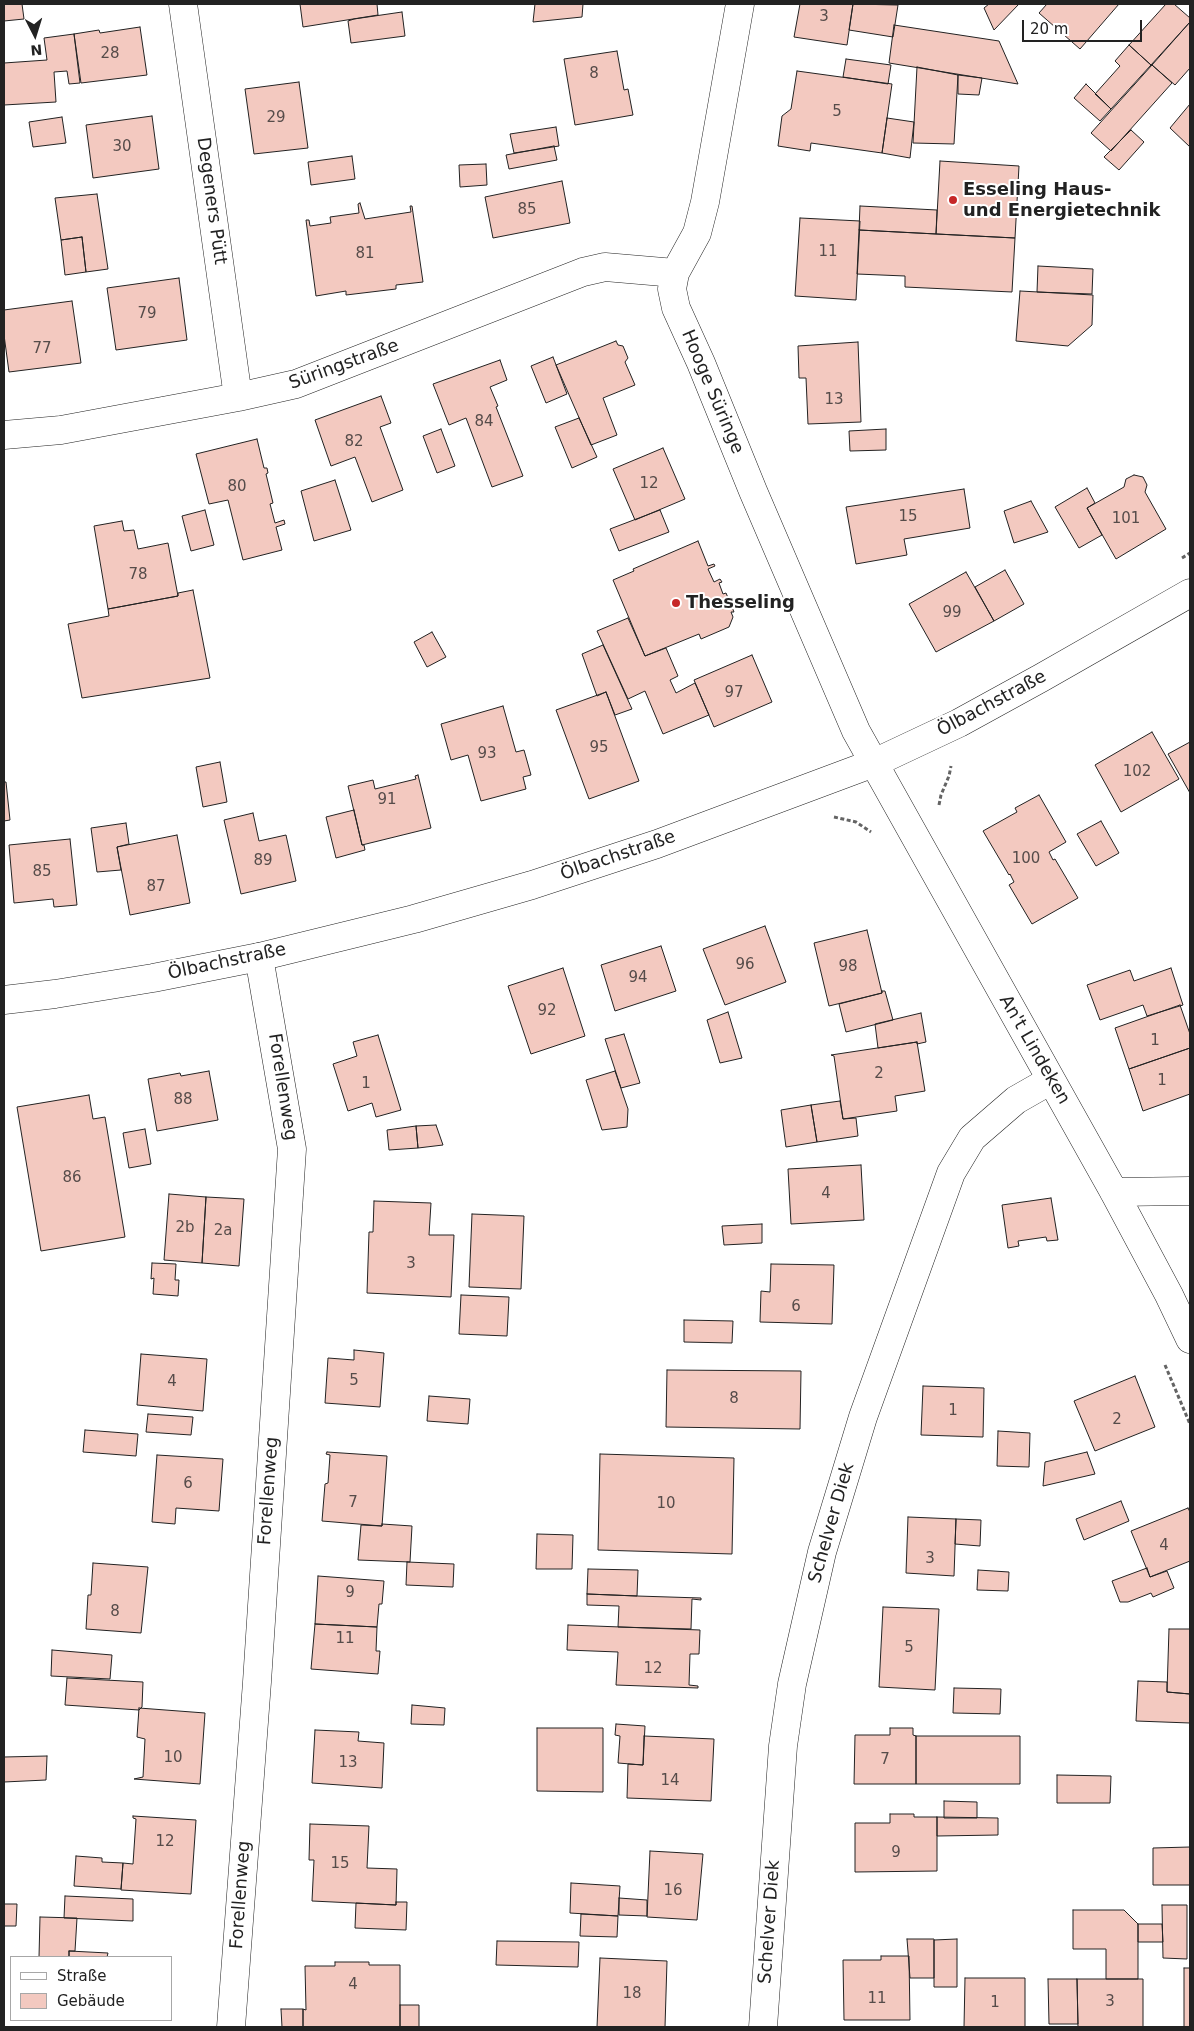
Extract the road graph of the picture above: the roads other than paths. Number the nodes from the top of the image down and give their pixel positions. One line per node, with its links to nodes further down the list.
1 (183, 4): 4 (street, Degeners Pütt)
2 (740, 4): 3 (street, Hooge Süringe)
3 (675, 273): 4 (street, Süringstraße); 7 (street, Hooge Süringe)
4 (238, 397): 5 (street, Süringstraße)
5 (4, 436)
6 (1190, 593): 7 (street, Ölbachstraße)
7 (874, 764): 8 (street, Ölbachstraße); 10 (street, An't Lindeken)
8 (259, 956): 9 (street, Ölbachstraße); 14 (street, Forellenweg)
9 (4, 1000)
10 (1051, 1080): 12 (street, An't Lindeken); 15 (street, Schelver Diek)
11 (1190, 1191): 12 (street)
12 (1114, 1192): 13 (street, An't Lindeken)
13 (1190, 1339)
14 (231, 2027)
15 (763, 2027)

